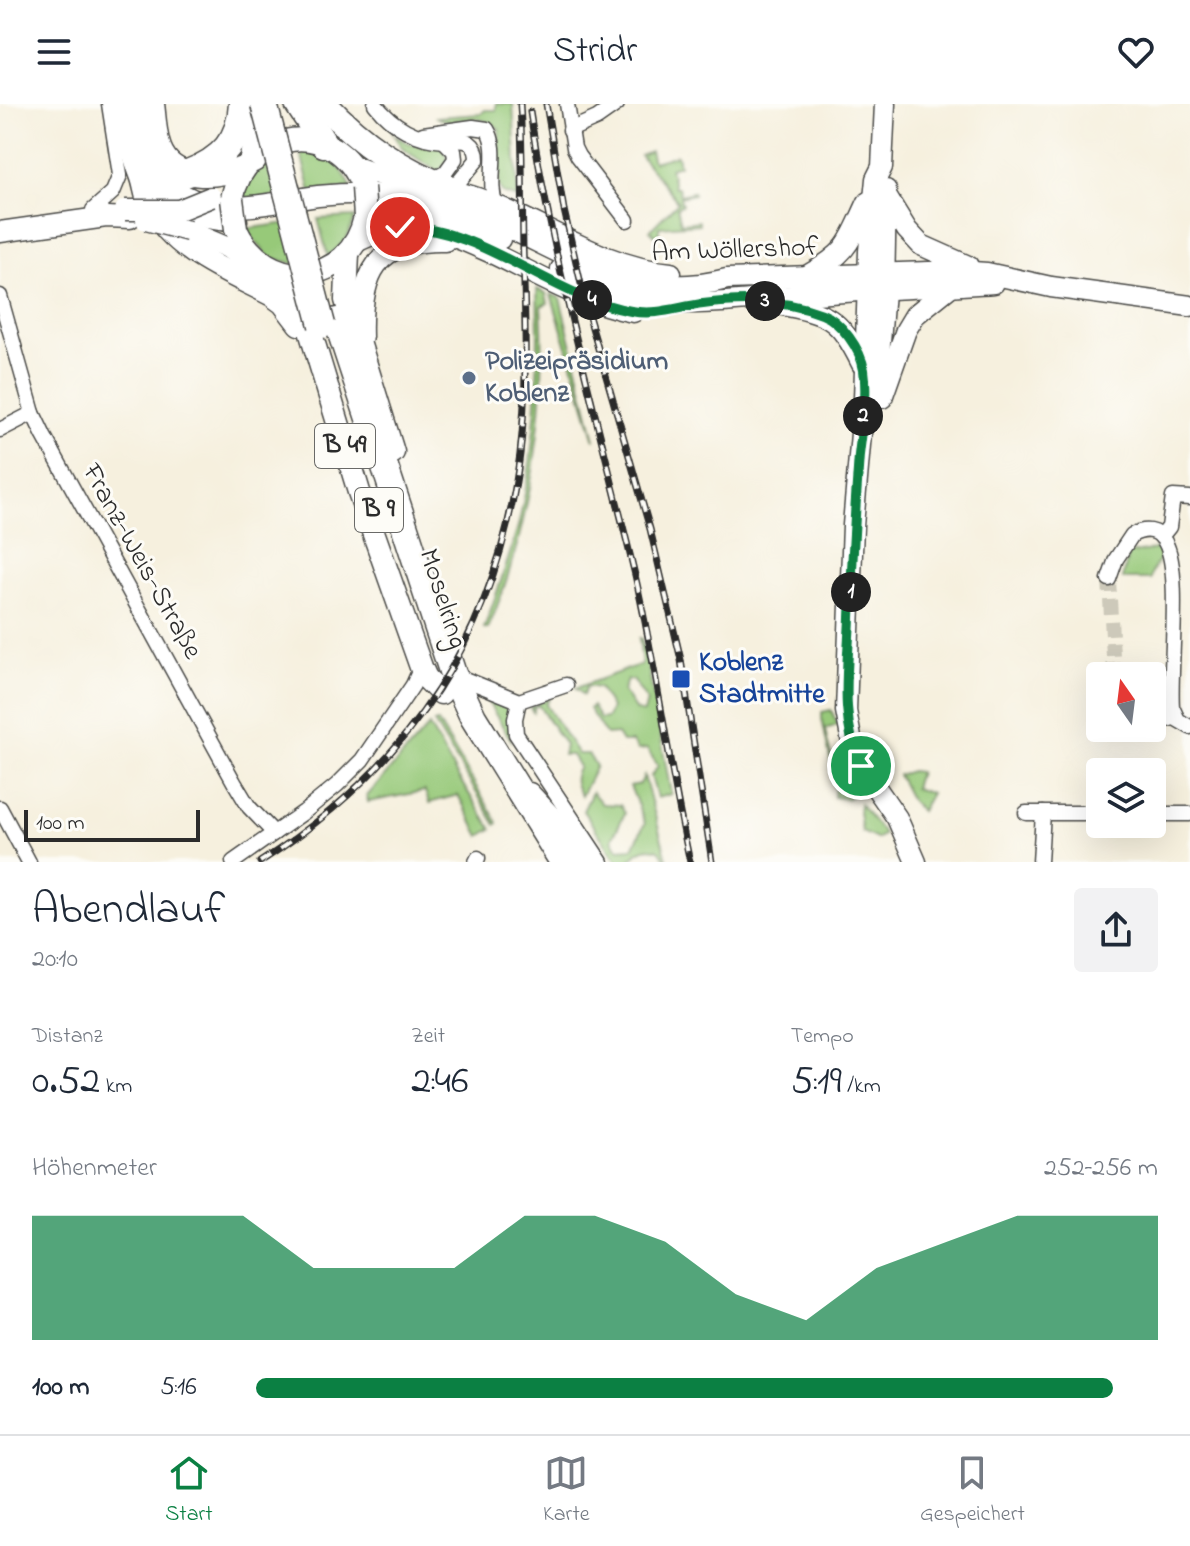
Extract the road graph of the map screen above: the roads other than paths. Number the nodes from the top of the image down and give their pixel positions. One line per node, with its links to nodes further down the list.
1 (109, 104): 27 (street)
2 (122, 104): 31 (main road, B 49)
3 (137, 104): 22 (street)
4 (153, 104): 22 (main road)
5 (242, 104): 22 (highway)
6 (249, 104): 21 (highway)
7 (264, 104): 48 (highway, Moselring / B 9, bridge)
8 (280, 104): 48 (highway, Moselring / B 9)
9 (298, 104): 18 (highway)
10 (324, 104): 20 (highway)
11 (375, 104): 16 (street)
12 (567, 104): 15 (street)
13 (617, 104): 15 (street)
14 (885, 104): 25 (street)
15 (570, 130): 30 (street)
16 (418, 135): 17 (street); 26 (street)
17 (444, 141): 20 (street); 24 (street)
18 (324, 144): 19 (main road); 21 (main road)
19 (352, 165): 23 (main road); 24 (street)
20 (427, 180): 24 (highway)
21 (235, 181): 22 (main road); 28 (street, bridge); 34 (main road, bridge)
22 (182, 182): 23 (street, Am Wöllershof)
23 (368, 190): 35 (main road, Moselring, bridge); 39 (street, Am Wöllershof)
24 (452, 190): 26 (street)
25 (880, 192): 36 (street); 37 (street); 40 (street)
26 (496, 205): 39 (street)
27 (93, 210): 28 (street); 29 (street)
28 (127, 214): 31 (street, bridge); 32 (street)
29 (0, 219)
30 (627, 220)
31 (186, 228): 34 (street); 43 (street, Am Wöllershof); 48 (main road, B 49)
32 (0, 232)
33 (465, 242): 35 (street); 46 (street); 49 (street)
34 (238, 244): 38 (main road)
35 (352, 248): 38 (main road); 49 (main road, Moselring)
36 (974, 272): 40 (street, Am Wöllershof); 41 (street, Am Wöllershof)
37 (806, 276): 39 (street, Am Wöllershof); 40 (street, Am Wöllershof)
38 (282, 278): 48 (main road)
39 (671, 279): 43 (street)
40 (876, 282): 42 (street, Am Wöllershof); 45 (street, Am Wöllershof); 50 (street); 51 (street)
41 (1019, 282): 42 (street, Am Wöllershof); 47 (street, Am Wöllershof)
42 (951, 286): 51 (street)
43 (598, 287): 46 (street, Am Wöllershof)
44 (0, 296): 52 (street, Franz-Weis-Straße)
45 (758, 300): 46 (street, Am Wöllershof); 50 (street)
46 (700, 304)
47 (1190, 306)
48 (324, 331): 56 (highway, Moselring / B 9); 57 (main road, Moselring / B 49); 60 (highway, Moselring / B 9)
49 (362, 353): 56 (main road, Moselring)
50 (864, 368): 73 (street)
51 (874, 410): 73 (street)
52 (33, 413): 53 (street); 74 (street, Franz-Weis-Straße)
53 (0, 430)
54 (1190, 498): 55 (street)
55 (1161, 537): 58 (street); 63 (street)
56 (407, 538): 60 (highway, Moselring / B 9)
57 (378, 546): 59 (main road, Moselring / B 9)
58 (1109, 579)
59 (421, 667): 60 (main road, B 9); 74 (street)
60 (447, 683): 62 (street); 66 (highway, Moselring / B 9); 77 (highway, Moselring / B 9)
61 (566, 685): 62 (street)
62 (519, 701): 80 (street)
63 (1176, 717): 64 (street); 65 (street)
64 (1166, 720)
65 (1190, 727)
66 (507, 772): 78 (highway, B 9); 79 (main road, Moselring)
67 (0, 808): 75 (street)
68 (1026, 813): 69 (street)
69 (1043, 813): 70 (street); 83 (street)
70 (1086, 813)
71 (1166, 814): 72 (street)
72 (1190, 814)
73 (902, 817): 81 (street); 82 (street)
74 (274, 833): 76 (street)
75 (29, 862)
76 (233, 862)
77 (544, 862)
78 (563, 862)
79 (582, 862)
80 (601, 862)
81 (916, 862)
82 (929, 862)
83 (1040, 862)

